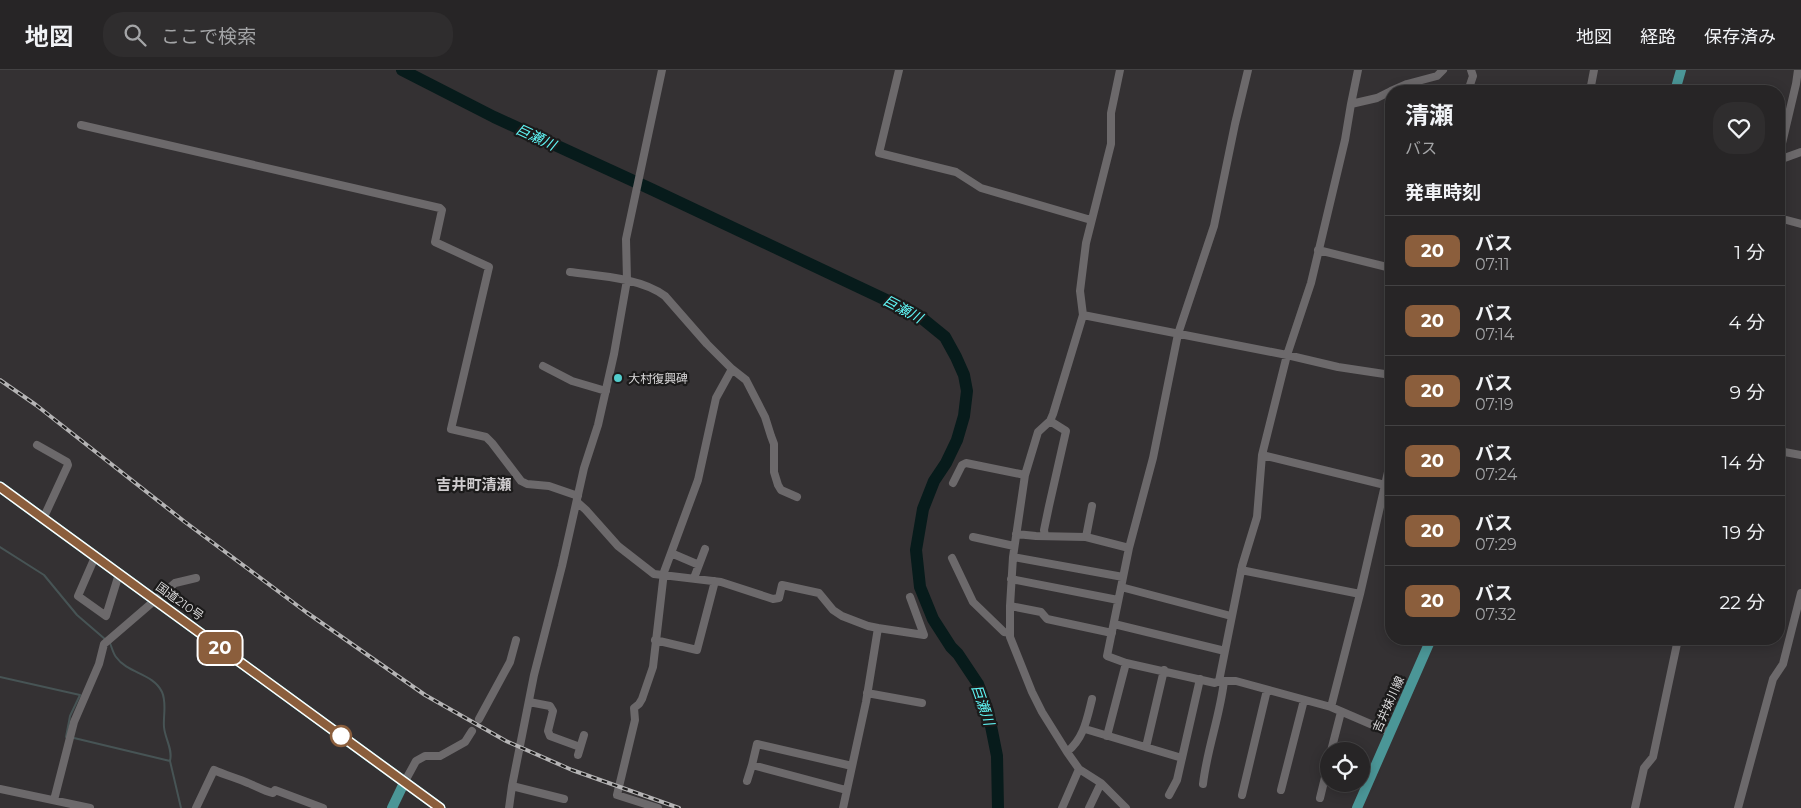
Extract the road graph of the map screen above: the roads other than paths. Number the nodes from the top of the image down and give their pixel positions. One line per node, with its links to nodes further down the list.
1 (662, 70): 27 (street)
2 (899, 70): 21 (street)
3 (1120, 70): 21 (street)
4 (1248, 70): 29 (street)
5 (1358, 70): 16 (street)
6 (1443, 70): 11 (street)
7 (1471, 70): 12 (street)
8 (1594, 70): 13 (street)
9 (1681, 70): 14 (main road)
10 (1798, 70): 18 (street)
11 (1405, 85)
12 (1470, 85)
13 (1591, 85)
14 (1677, 85)
15 (1385, 94): 16 (street)
16 (1351, 104): 24 (street)
17 (82, 125): 45 (street)
18 (1785, 131)
19 (1801, 152): 20 (street)
20 (1785, 158)
21 (1091, 220): 28 (street)
22 (1785, 220): 23 (street)
23 (1801, 224)
24 (1318, 250): 25 (street); 30 (street)
25 (1385, 267)
26 (570, 272): 27 (street)
27 (627, 280): 32 (street); 34 (street)
28 (1082, 316): 29 (street); 35 (street)
29 (1178, 334): 30 (street); 53 (street)
30 (1287, 355): 33 (street); 38 (street)
31 (543, 366): 34 (street)
32 (732, 369): 44 (street); 55 (street)
33 (1385, 374)
34 (606, 391): 45 (street)
35 (1050, 421): 40 (street); 49 (street)
36 (37, 445): 47 (street)
37 (1785, 451): 39 (street)
38 (1262, 455): 42 (street); 60 (street)
39 (1801, 455)
40 (1025, 475): 41 (street); 48 (street)
41 (953, 483)
42 (1385, 484): 70 (street)
43 (0, 488): 47 (highway, 国道210号)
44 (797, 497)
45 (577, 499): 62 (street); 93 (street)
46 (1092, 506): 51 (street)
47 (43, 519): 56 (highway, 国道210号)
48 (1016, 534): 49 (street); 52 (street)
49 (1045, 536): 51 (street)
50 (973, 537): 52 (street)
51 (1086, 537): 53 (street)
52 (1014, 546): 57 (street)
53 (1130, 548): 63 (street)
54 (705, 549): 59 (street)
55 (671, 553): 59 (street); 62 (street)
56 (95, 556): 61 (highway, 国道210号); 61 (street)
57 (1013, 557): 63 (street); 66 (street)
58 (952, 558): 78 (street)
59 (699, 564): 65 (street)
60 (1241, 570): 70 (street); 75 (street)
61 (119, 574): 72 (highway, 国道210号)
62 (661, 576): 65 (street); 81 (street)
63 (1123, 577): 68 (street)
64 (196, 578): 72 (street)
65 (694, 578): 67 (street)
66 (1011, 580): 73 (street); 74 (street)
67 (715, 581): 77 (street); 81 (street)
68 (1121, 586): 73 (street); 75 (street)
69 (1801, 593): 139 (street)
70 (1360, 594): 95 (street)
71 (910, 597): 77 (street)
72 (154, 600): 112 (highway, 国道210号); 125 (street)
73 (1118, 600): 76 (street)
74 (1010, 606): 78 (street); 79 (street)
75 (1231, 616): 84 (street)
76 (1114, 624): 79 (street); 84 (street)
77 (878, 628): 90 (street)
78 (1010, 633): 105 (street)
79 (1112, 633): 85 (street)
80 (516, 640): 97 (street)
81 (655, 640): 132 (street)
82 (1428, 645): 100 (main road, 吉井妹川線)
83 (1677, 645): 138 (street)
84 (1225, 651): 88 (street)
85 (1126, 663): 86 (street); 102 (street)
86 (1164, 670): 87 (street); 104 (street)
87 (1200, 679): 88 (street); 106 (street)
88 (1222, 681): 89 (street); 114 (street)
89 (1267, 690): 92 (street); 122 (street)
90 (868, 693): 94 (street); 108 (street)
91 (1092, 699): 98 (street)
92 (1304, 700): 95 (street); 118 (street)
93 (529, 702): 101 (street); 115 (street)
94 (922, 703)
95 (1331, 707): 96 (street)
96 (1341, 712): 100 (street); 103 (street)
97 (479, 719)
98 (1085, 729): 102 (street); 105 (street)
99 (472, 731): 112 (street)
100 (1389, 732): 110 (main road, 吉井妹川線)
101 (584, 735)
102 (1107, 736): 104 (street)
103 (1333, 742)
104 (1146, 747): 106 (street)
105 (1067, 752): 109 (street)
106 (1182, 758): 121 (street)
107 (752, 765): 108 (street); 111 (street); 117 (street)
108 (852, 766): 117 (street)
109 (1079, 769): 113 (street); 134 (street)
110 (1370, 769)
111 (747, 781)
112 (404, 783): 129 (main road); 130 (highway, 国道210号)
113 (1101, 783): 135 (street); 136 (street)
114 (1203, 784)
115 (512, 786): 124 (street); 131 (street)
116 (0, 789): 125 (street)
117 (846, 790): 133 (street)
118 (1281, 790)
119 (1322, 792): 123 (street)
120 (1361, 792): 137 (main road, 吉井妹川線)
121 (1169, 795)
122 (1242, 795)
123 (1320, 798)
124 (564, 799)
125 (54, 800): 126 (street)
126 (90, 808)
127 (196, 808): 128 (street)
128 (322, 808)
129 (392, 808)
130 (440, 808)
131 (509, 808)
132 (658, 808)
133 (843, 808)
134 (1062, 808)
135 (1089, 808)
136 (1126, 808)
137 (1357, 808)
138 (1635, 808)
139 (1738, 808)

